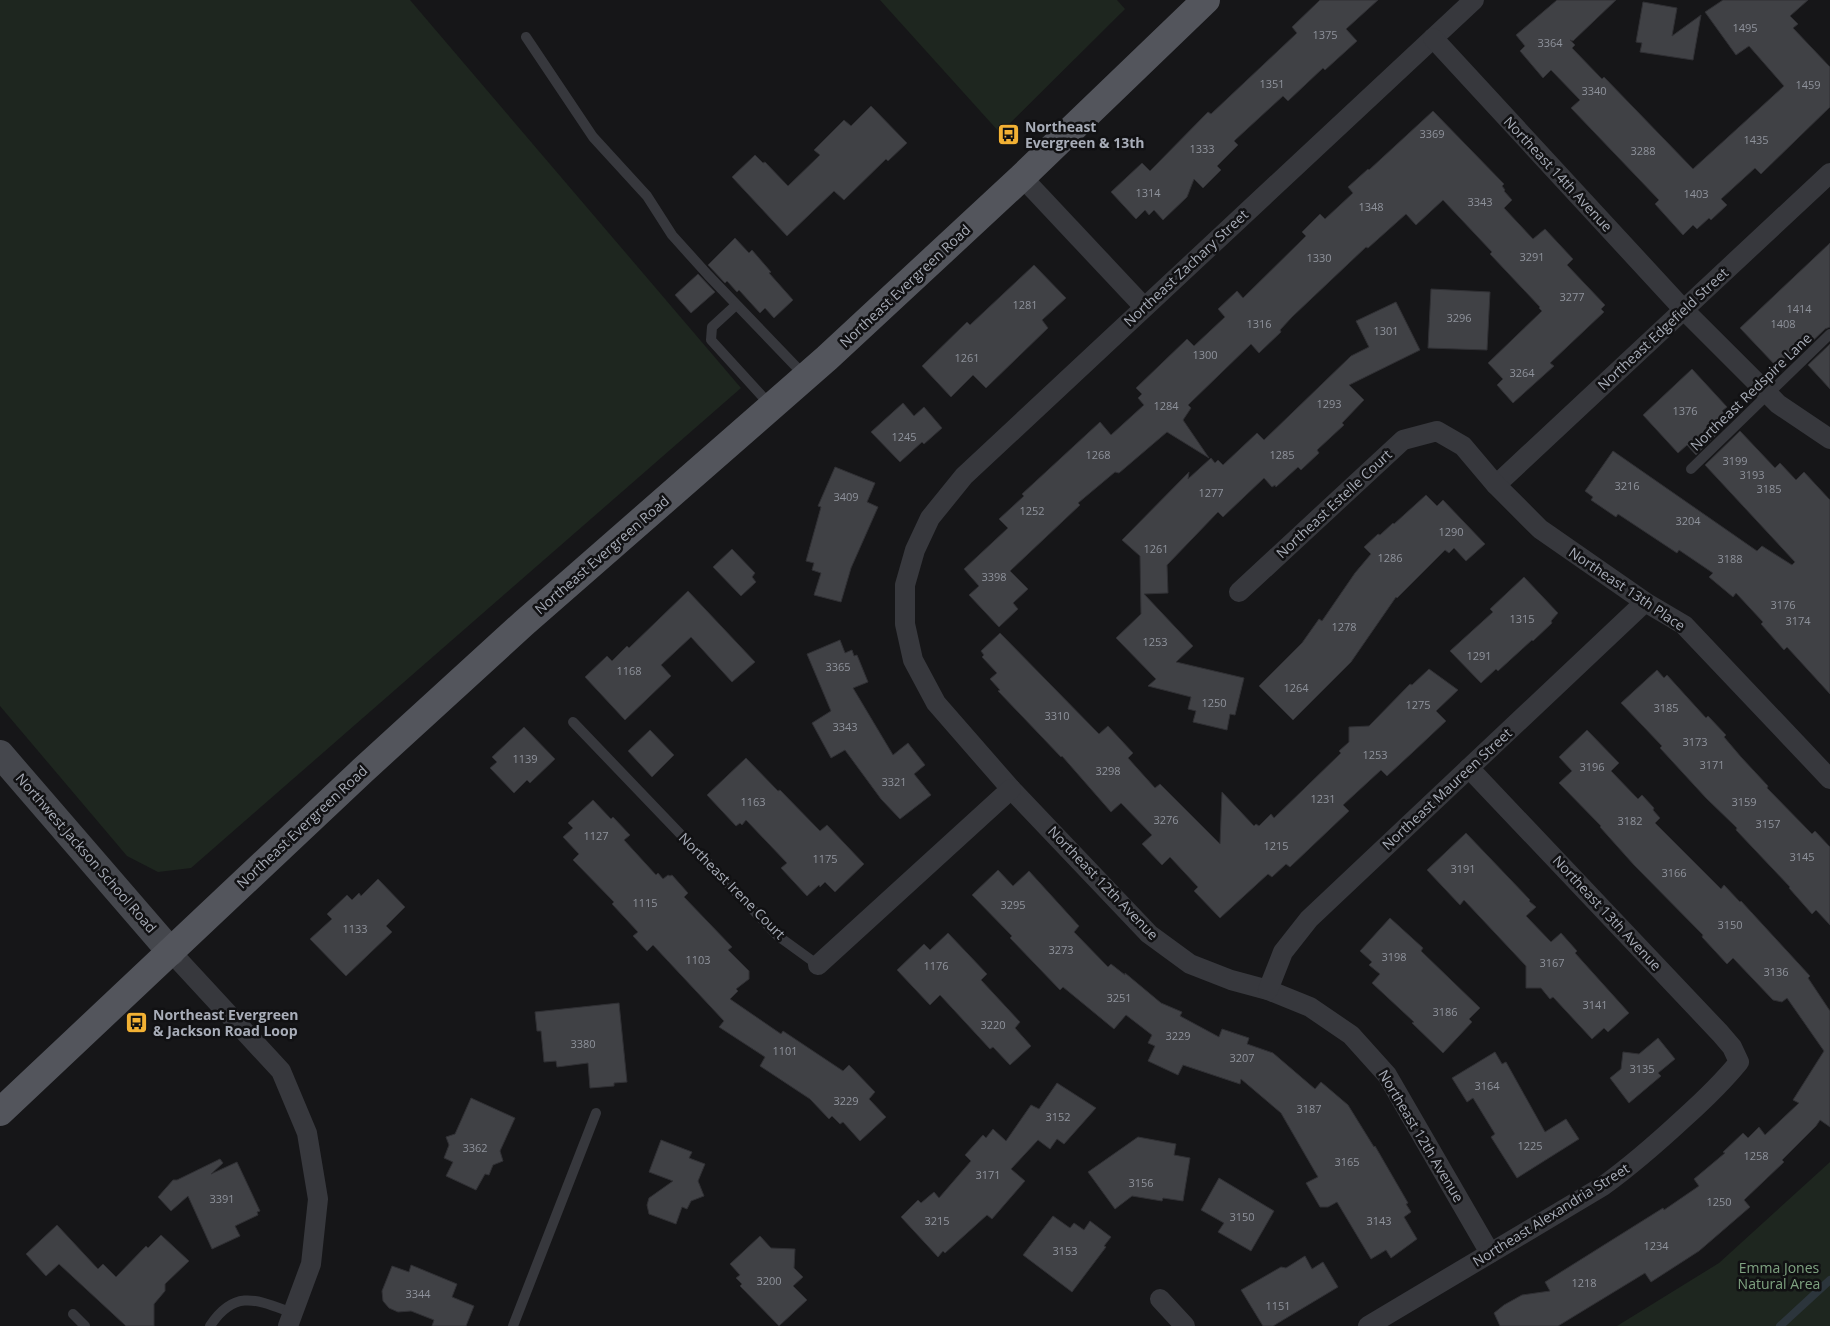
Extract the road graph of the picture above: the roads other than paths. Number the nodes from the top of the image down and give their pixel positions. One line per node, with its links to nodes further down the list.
1 (1206, 0): 6 (main road, Northeast Evergreen Road)
2 (1474, 0): 4 (street, Northeast Zachary Street)
3 (526, 37): 7 (lane)
4 (1434, 38): 8 (street, Northeast Zachary Street); 9 (street, Northeast 14th Avenue)
5 (1830, 173): 9 (street, Northeast Edgefield Street)
6 (1022, 177): 8 (street); 11 (main road, Northeast Evergreen Road)
7 (736, 305): 11 (lane); 13 (lane)
8 (1144, 307): 18 (street, Northeast Zachary Street)
9 (1683, 309): 12 (street, Northeast 14th Avenue); 17 (street, Northeast Edgefield Street)
10 (1830, 334): 12 (lane, Northeast Redspire Lane)
11 (806, 377): 13 (main road, Northeast Evergreen Road)
12 (1767, 394): 15 (street, Northeast 14th Avenue); 16 (lane, Northeast Redspire Lane)
13 (772, 407): 26 (main road, Northeast Evergreen Road)
14 (1437, 431): 17 (street, Northeast 13th Place); 19 (street, Northeast Estelle Court)
15 (1830, 439)
16 (1691, 469)
17 (1496, 485): 20 (street, Northeast 13th Place)
18 (916, 550): 25 (street, Northeast 12th Avenue)
19 (1239, 592)
20 (1645, 602): 23 (street, Northeast Maureen Street); 24 (street, Northeast 13th Place)
21 (573, 722): 27 (lane, Northeast Irene Court)
22 (0, 754): 26 (main road, Northwest Jackson School Road)
23 (1469, 768): 28 (street, Northeast Maureen Street); 29 (street, Northeast 13th Avenue)
24 (1830, 779)
25 (1011, 789): 27 (street, Northeast Irene Court); 28 (street, Northeast 12th Avenue)
26 (171, 952): 30 (main road, Northeast Evergreen Road); 35 (street)
27 (818, 965)
28 (1268, 990): 32 (street, Northeast 12th Avenue)
29 (1739, 1062): 32 (street, Northeast Alexandria Street)
30 (0, 1112)
31 (596, 1113): 38 (lane)
32 (1490, 1253): 40 (street, Northeast Alexandria Street)
33 (1160, 1299): 39 (street)
34 (73, 1314): 36 (lane)
35 (290, 1319): 37 (lane)
36 (85, 1326)
37 (210, 1326)
38 (513, 1326)
39 (1185, 1326)
40 (1368, 1326)

